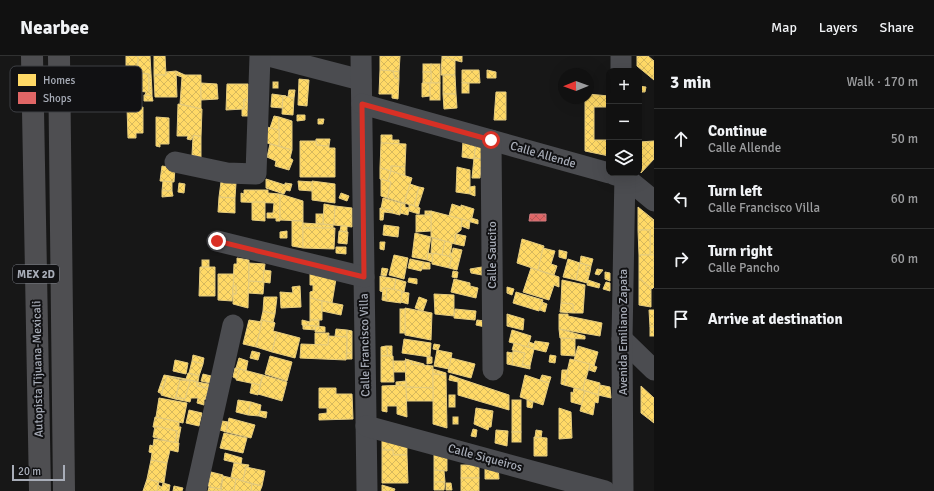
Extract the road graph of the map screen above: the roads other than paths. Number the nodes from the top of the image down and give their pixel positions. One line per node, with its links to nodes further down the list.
1 (32, 56): 7 (highway, Autopista Tijuana-Mexicali / MEX 2D)
2 (59, 56): 8 (highway, Autopista Tijuana-Mexicali / MEX 2D)
3 (260, 56): 15 (street)
4 (269, 56): 10 (street)
5 (361, 56): 10 (street, Calle Francisco Villa)
6 (621, 56): 9 (street)
7 (32, 66)
8 (59, 66)
9 (621, 68)
10 (361, 80): 11 (street, Calle Francisco Villa)
11 (362, 104): 14 (street, Calle Allende); 21 (street, Calle Francisco Villa)
12 (33, 112): 27 (highway, Autopista Tijuana-Mexicali / MEX 2D)
13 (60, 112): 28 (highway, Autopista Tijuana-Mexicali / MEX 2D)
14 (491, 140): 16 (street, Calle Allende); 24 (street, Calle Saucito)
15 (175, 162)
16 (606, 171)
17 (617, 176): 23 (street, Avenida Emiliano Zapata)
18 (620, 176): 19 (street)
19 (654, 201)
20 (217, 241): 21 (street)
21 (364, 277): 26 (street, Calle Francisco Villa)
22 (233, 325): 29 (street)
23 (622, 339): 25 (street); 32 (street, Avenida Emiliano Zapata)
24 (493, 370)
25 (654, 370)
26 (366, 426): 30 (street, Calle Francisco Villa); 31 (street, Calle Siqueiros)
27 (40, 491)
28 (64, 491)
29 (196, 491)
30 (367, 491)
31 (605, 491)
32 (623, 491)

